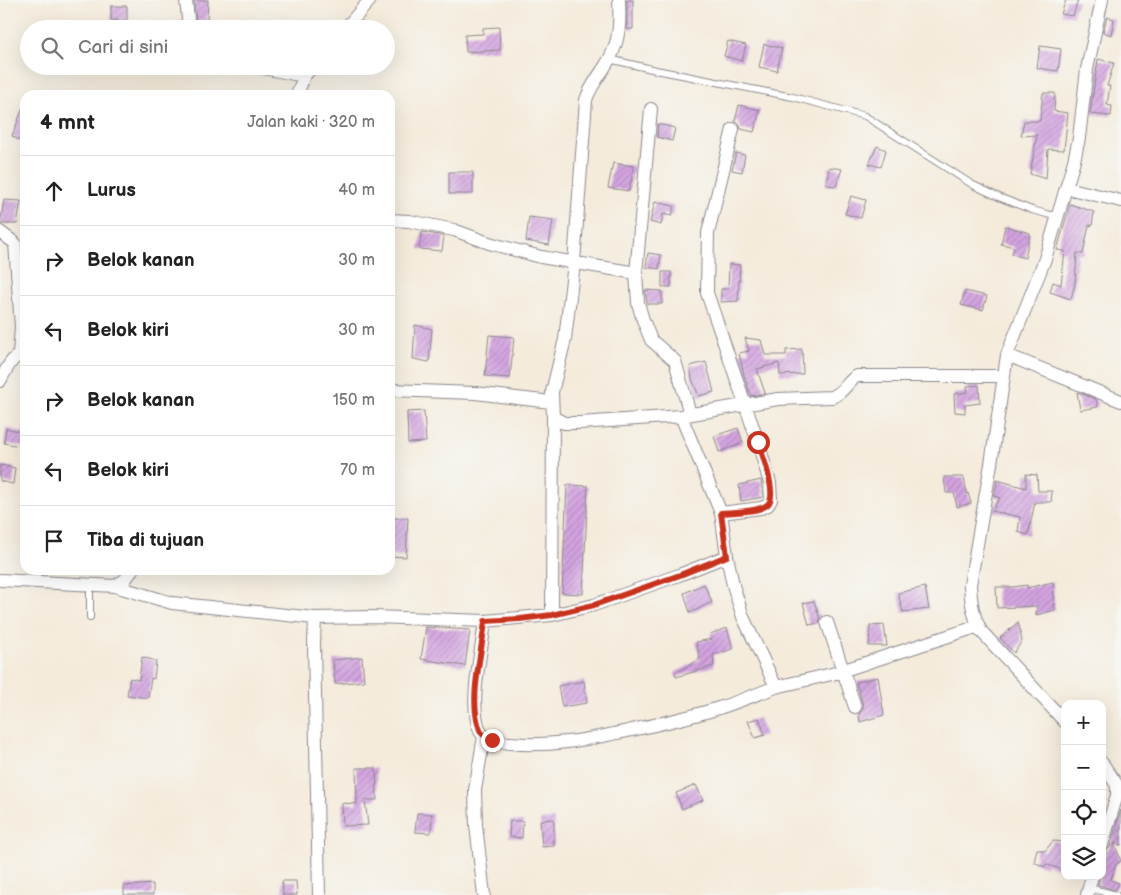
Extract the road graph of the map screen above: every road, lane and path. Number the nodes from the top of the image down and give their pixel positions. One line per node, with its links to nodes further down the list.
1 (186, 0): 5 (street)
2 (370, 0): 6 (street)
3 (619, 0): 7 (street)
4 (1102, 0): 12 (street)
5 (188, 20)
6 (353, 20)
7 (609, 59): 14 (lane); 17 (street)
8 (307, 75): 9 (street)
9 (300, 90)
10 (651, 108): 18 (street)
11 (733, 129): 27 (street)
12 (1067, 188): 13 (street); 14 (street)
13 (1121, 201)
14 (1059, 217): 21 (street)
15 (395, 220): 17 (street)
16 (0, 232): 19 (street)
17 (574, 263): 18 (street); 26 (street)
18 (636, 273): 28 (street)
19 (20, 313)
20 (20, 354): 23 (street)
21 (1007, 355): 22 (street); 25 (street)
22 (1003, 376): 27 (street); 43 (street)
23 (0, 381)
24 (395, 390): 26 (street)
25 (1121, 400)
26 (551, 402): 29 (street)
27 (745, 404): 28 (street); 30 (street)
28 (686, 415): 29 (street); 30 (street)
29 (554, 417): 38 (street)
30 (721, 513): 31 (street)
31 (727, 556): 38 (street); 45 (street)
32 (128, 575): 36 (street)
33 (130, 575): 37 (street)
34 (0, 580): 35 (street)
35 (90, 586): 36 (street); 39 (lane)
36 (115, 586): 37 (street)
37 (128, 591): 40 (street)
38 (552, 615): 41 (street)
39 (90, 616)
40 (315, 618): 41 (street); 53 (street)
41 (485, 621): 48 (street)
42 (827, 622): 44 (street)
43 (979, 626): 44 (street); 47 (street)
44 (844, 671): 45 (street); 46 (street)
45 (776, 688): 48 (street)
46 (855, 707)
47 (1061, 718)
48 (484, 736): 54 (street)
49 (1106, 768): 50 (street)
50 (1119, 785): 51 (street)
51 (1105, 835)
52 (1089, 886): 55 (lane)
53 (319, 895)
54 (484, 895)
55 (1116, 895)

